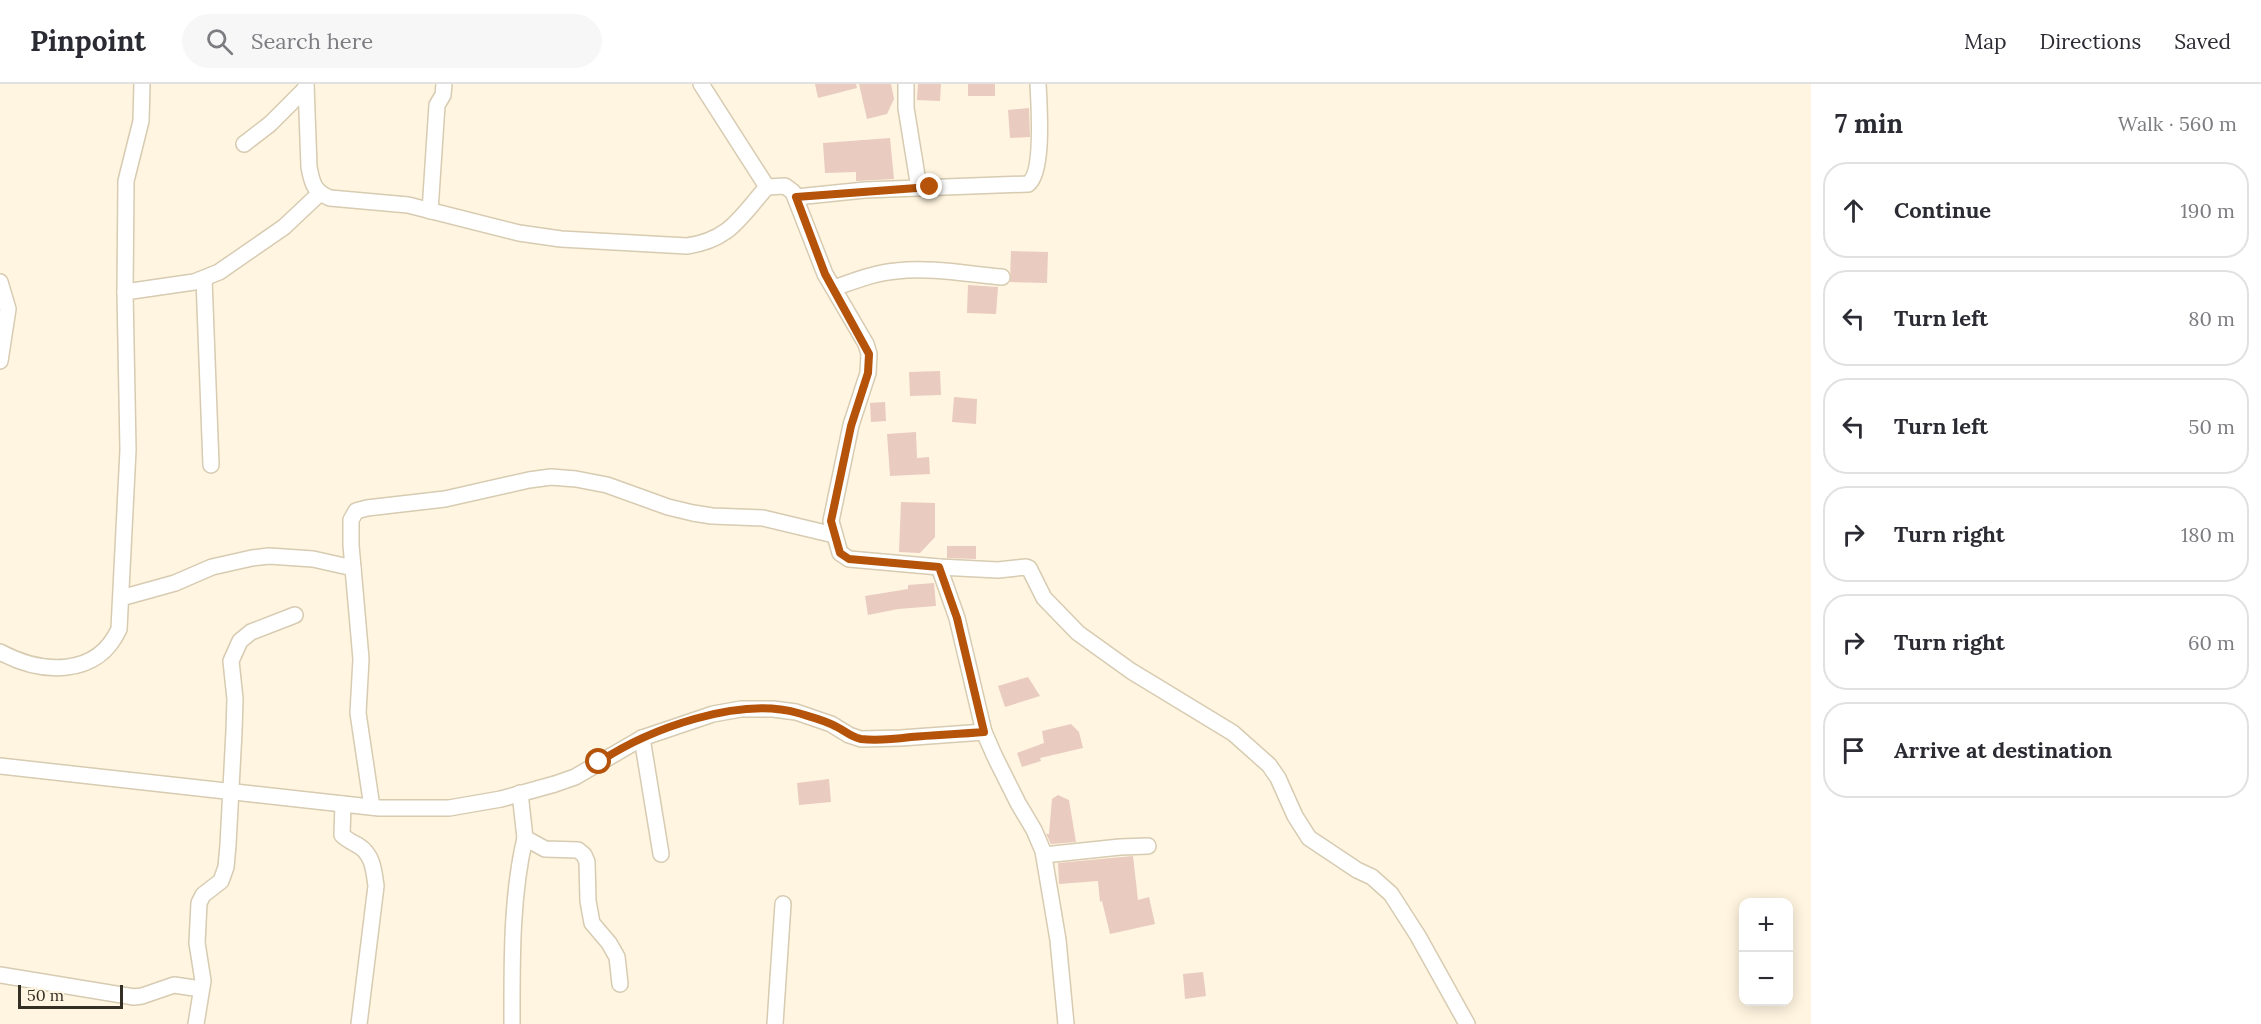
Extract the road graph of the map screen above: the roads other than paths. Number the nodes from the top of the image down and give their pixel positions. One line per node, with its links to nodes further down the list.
1 (142, 84): 17 (street)
2 (444, 84): 12 (street)
3 (701, 84): 8 (street)
4 (906, 84): 9 (street)
5 (1038, 84): 9 (street)
6 (306, 86): 7 (street); 10 (street)
7 (244, 144)
8 (767, 187): 11 (street); 12 (street)
9 (919, 188): 11 (street)
10 (319, 194): 12 (street); 14 (street)
11 (796, 197): 16 (street)
12 (430, 212)
13 (1002, 277): 16 (street)
14 (204, 279): 17 (street); 19 (street)
15 (0, 282): 18 (street)
16 (834, 288): 20 (street)
17 (125, 292): 23 (street)
18 (0, 361)
19 (211, 465)
20 (834, 535): 21 (street); 22 (street)
21 (939, 567): 26 (street); 46 (street)
22 (353, 568): 23 (street); 32 (street)
23 (122, 598): 25 (street)
24 (295, 615): 29 (street)
25 (0, 652)
26 (984, 732): 27 (street); 36 (street)
27 (642, 738): 30 (street); 35 (street)
28 (0, 766): 29 (street)
29 (232, 791): 31 (street); 40 (street)
30 (520, 793): 32 (street); 33 (street)
31 (343, 804): 32 (street); 42 (street)
32 (372, 807)
33 (525, 838): 39 (street); 43 (street)
34 (1148, 846): 36 (street)
35 (661, 854)
36 (1044, 855): 45 (street)
37 (783, 904): 44 (street)
38 (0, 975): 40 (street)
39 (620, 984)
40 (201, 989): 41 (street)
41 (196, 1024)
42 (359, 1024)
43 (512, 1024)
44 (775, 1024)
45 (1066, 1024)
46 (1467, 1024)

